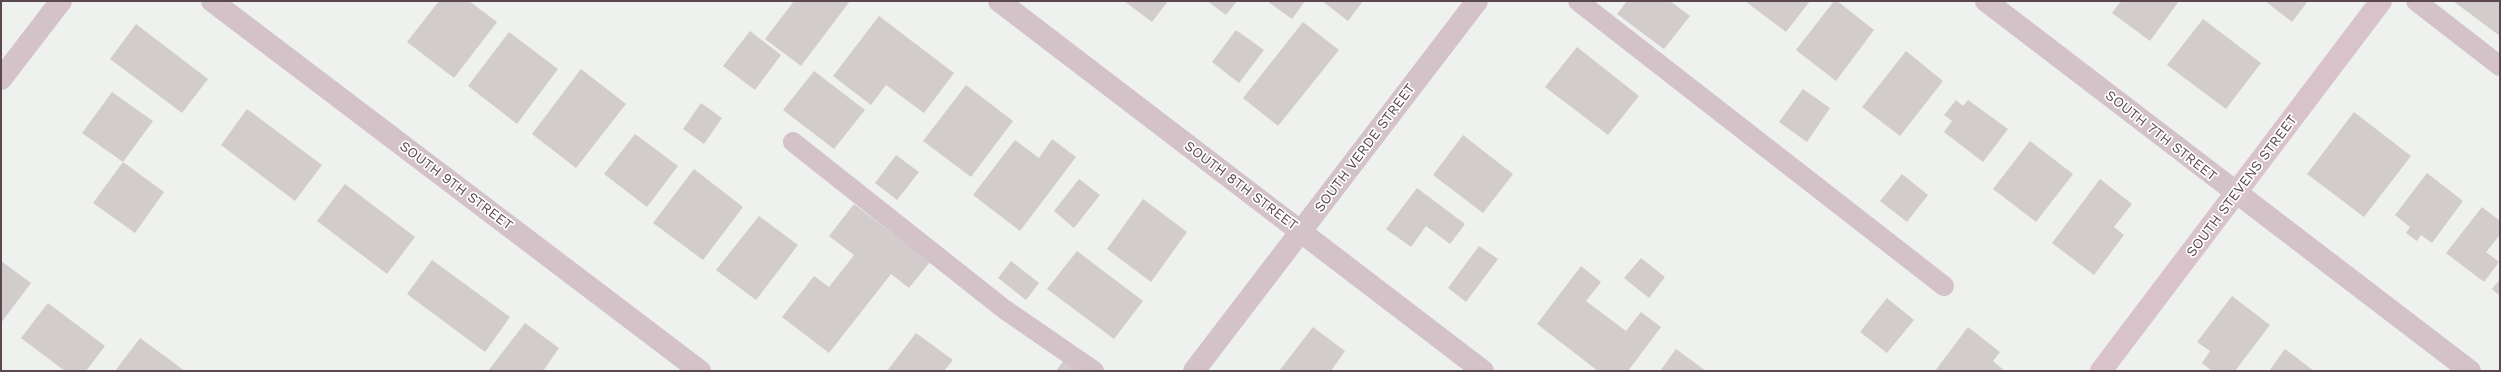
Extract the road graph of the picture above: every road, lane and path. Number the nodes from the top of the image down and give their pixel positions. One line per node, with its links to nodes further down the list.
1 (60, 1): 10 (street)
2 (212, 1): 15 (street, SOUTH 9TH STREET)
3 (999, 1): 13 (street, SOUTH 8TH STREET)
4 (1476, 1): 13 (street, SOUTH VERDE STREET)
5 (1578, 1): 14 (lane)
6 (1986, 1): 12 (street, SOUTH 7TH STREET)
7 (2381, 1): 12 (street, SOUTH STEVENS STREET)
8 (2416, 1): 9 (lane)
9 (2500, 66)
10 (1, 78)
11 (793, 142): 16 (lane)
12 (2237, 194): 19 (street, SOUTH STEVENS STREET); 20 (street, SOUTH 7TH STREET)
13 (1301, 231): 17 (street, SOUTH VERDE STREET); 18 (street, SOUTH 8TH STREET)
14 (1944, 286)
15 (700, 371)
16 (1094, 371)
17 (1194, 371)
18 (1483, 371)
19 (2101, 371)
20 (2470, 371)

